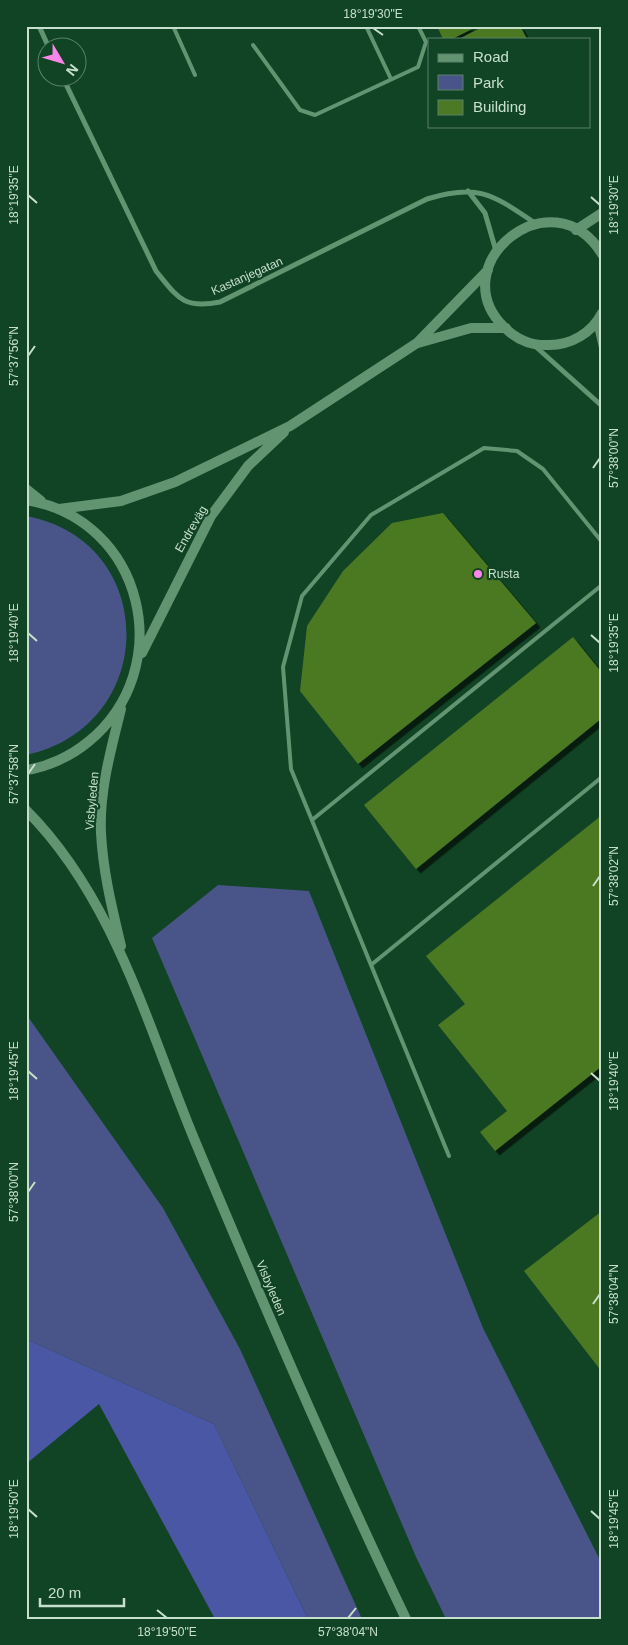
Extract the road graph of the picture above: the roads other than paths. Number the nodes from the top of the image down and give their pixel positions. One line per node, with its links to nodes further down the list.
1 (39, 26): 5 (street)
2 (172, 26): 7 (lane)
3 (366, 26): 8 (lane)
4 (418, 26): 8 (lane)
5 (44, 38)
6 (253, 45): 8 (lane)
7 (195, 75)
8 (391, 79)
9 (69, 88): 10 (street, Kastanjegatan)
10 (468, 191): 12 (street, Kastanjegatan); 14 (street)
11 (602, 213): 13 (main road)
12 (536, 224): 13 (main road); 14 (main road)
13 (576, 230): 15 (main road)
14 (496, 251): 16 (main road)
15 (602, 254)
16 (488, 270): 19 (main road); 20 (main road, Endreväg)
17 (602, 313): 18 (main road)
18 (596, 322): 21 (main road); 22 (street)
19 (506, 328): 20 (main road, Endreväg); 21 (main road)
20 (417, 343): 24 (main road, Endreväg)
21 (531, 343): 23 (street)
22 (602, 350)
23 (602, 406)
24 (290, 426): 28 (main road, Endreväg); 31 (main road, Endreväg)
25 (26, 489): 27 (main road)
26 (26, 500): 27 (main road)
27 (44, 503): 28 (main road)
28 (59, 509): 31 (main road)
29 (602, 542): 36 (lane)
30 (602, 584): 36 (lane)
31 (138, 661): 32 (main road)
32 (122, 703): 33 (main road); 37 (main road, Visbyleden)
33 (26, 770)
34 (602, 777): 38 (lane)
35 (26, 810): 37 (main road, Visbyleden)
36 (312, 820): 38 (lane)
37 (124, 961): 40 (main road, Visbyleden)
38 (371, 965): 39 (lane)
39 (449, 1156)
40 (406, 1619)

